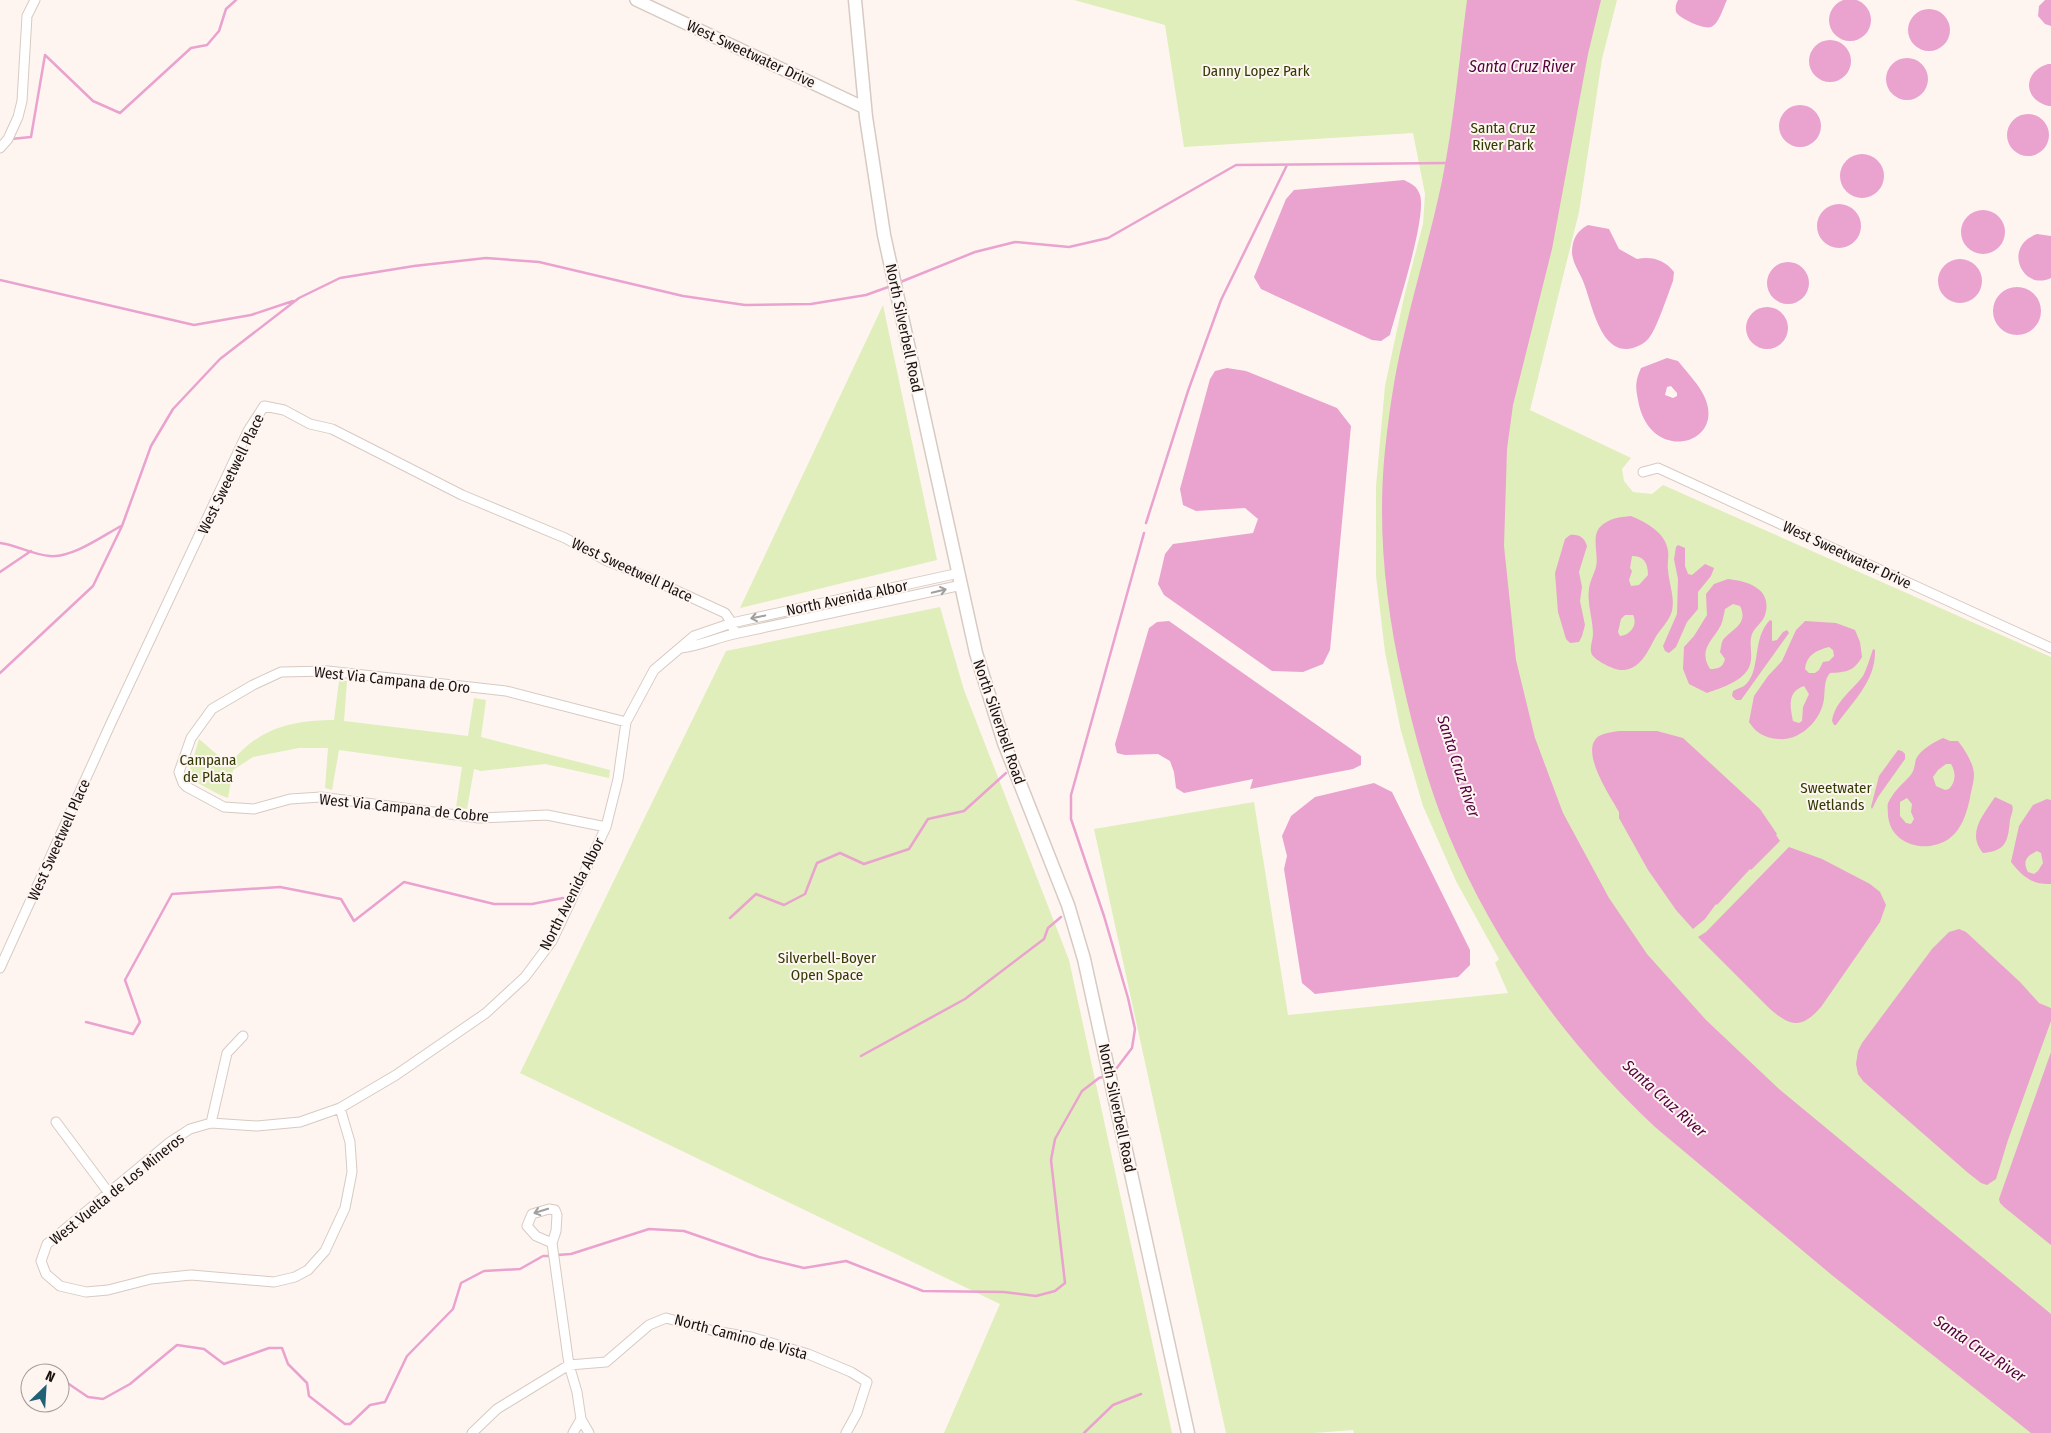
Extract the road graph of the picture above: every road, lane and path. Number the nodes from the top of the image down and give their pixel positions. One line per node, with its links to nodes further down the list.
1 (35, 0): 5 (street)
2 (636, 0): 4 (street, West Sweetwater Drive)
3 (856, 0): 4 (main road, North Silverbell Road)
4 (865, 108): 7 (main road, North Silverbell Road)
5 (0, 148)
6 (1643, 472): 13 (street, West Sweetwater Drive)
7 (961, 579): 8 (street, North Avenida Albor); 9 (street, North Avenida Albor, one-way to 7); 30 (main road, North Silverbell Road)
8 (789, 610): 9 (street); 10 (street, North Avenida Albor, one-way to 10)
9 (791, 622): 11 (street, North Avenida Albor)
10 (732, 623): 11 (street); 12 (street, North Avenida Albor); 17 (street, West Sweetwell Place)
11 (734, 634): 12 (street, North Avenida Albor)
12 (681, 648): 14 (street, North Avenida Albor)
13 (2051, 648)
14 (626, 722): 15 (street, West Via Campana de Oro); 16 (street, North Avenida Albor)
15 (180, 778): 16 (street, West Via Campana de Cobre)
16 (606, 827): 19 (street, North Avenida Albor)
17 (0, 968)
18 (243, 1036): 21 (street)
19 (340, 1108): 21 (street, North Avenida Albor); 22 (street, West Vuelta de Los Mineros)
20 (56, 1122): 22 (street)
21 (211, 1123): 22 (street, West Vuelta de Los Mineros)
22 (109, 1193)
23 (552, 1243): 24 (street)
24 (569, 1365): 25 (street); 26 (street, North Camino de Vista); 29 (street, North Camino de Vista)
25 (581, 1419): 27 (street); 28 (street)
26 (472, 1433)
27 (573, 1433)
28 (590, 1433)
29 (846, 1433)
30 (1188, 1433)

